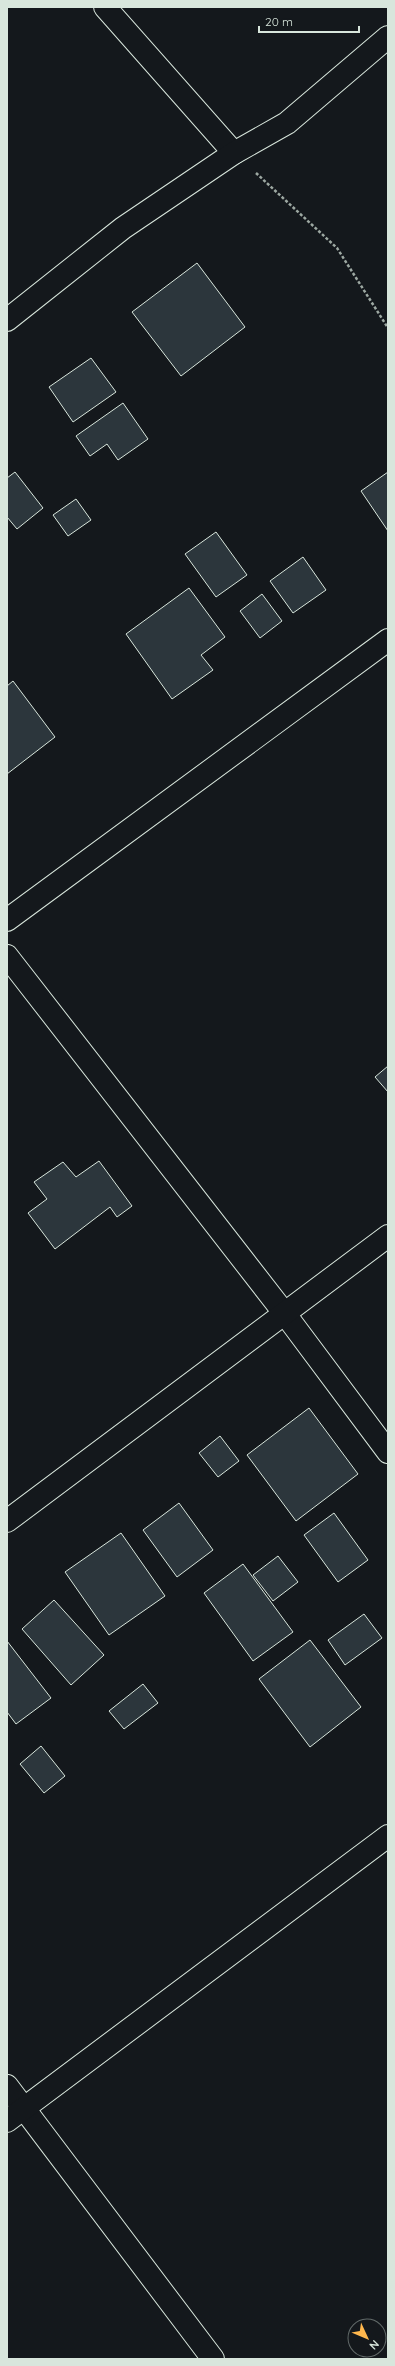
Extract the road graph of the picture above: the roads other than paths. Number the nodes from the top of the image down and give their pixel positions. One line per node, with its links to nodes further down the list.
1 (105, 7): 3 (street)
2 (388, 37): 3 (street)
3 (234, 153): 4 (street)
4 (7, 320)
5 (388, 640): 6 (street)
6 (7, 920)
7 (7, 956): 9 (street)
8 (388, 1236): 9 (street)
9 (285, 1314): 10 (street); 11 (street)
10 (388, 1452)
11 (7, 1521)
12 (388, 1836): 14 (street)
13 (7, 2086): 14 (street)
14 (24, 2108): 15 (street); 16 (street)
15 (7, 2121)
16 (213, 2359)

